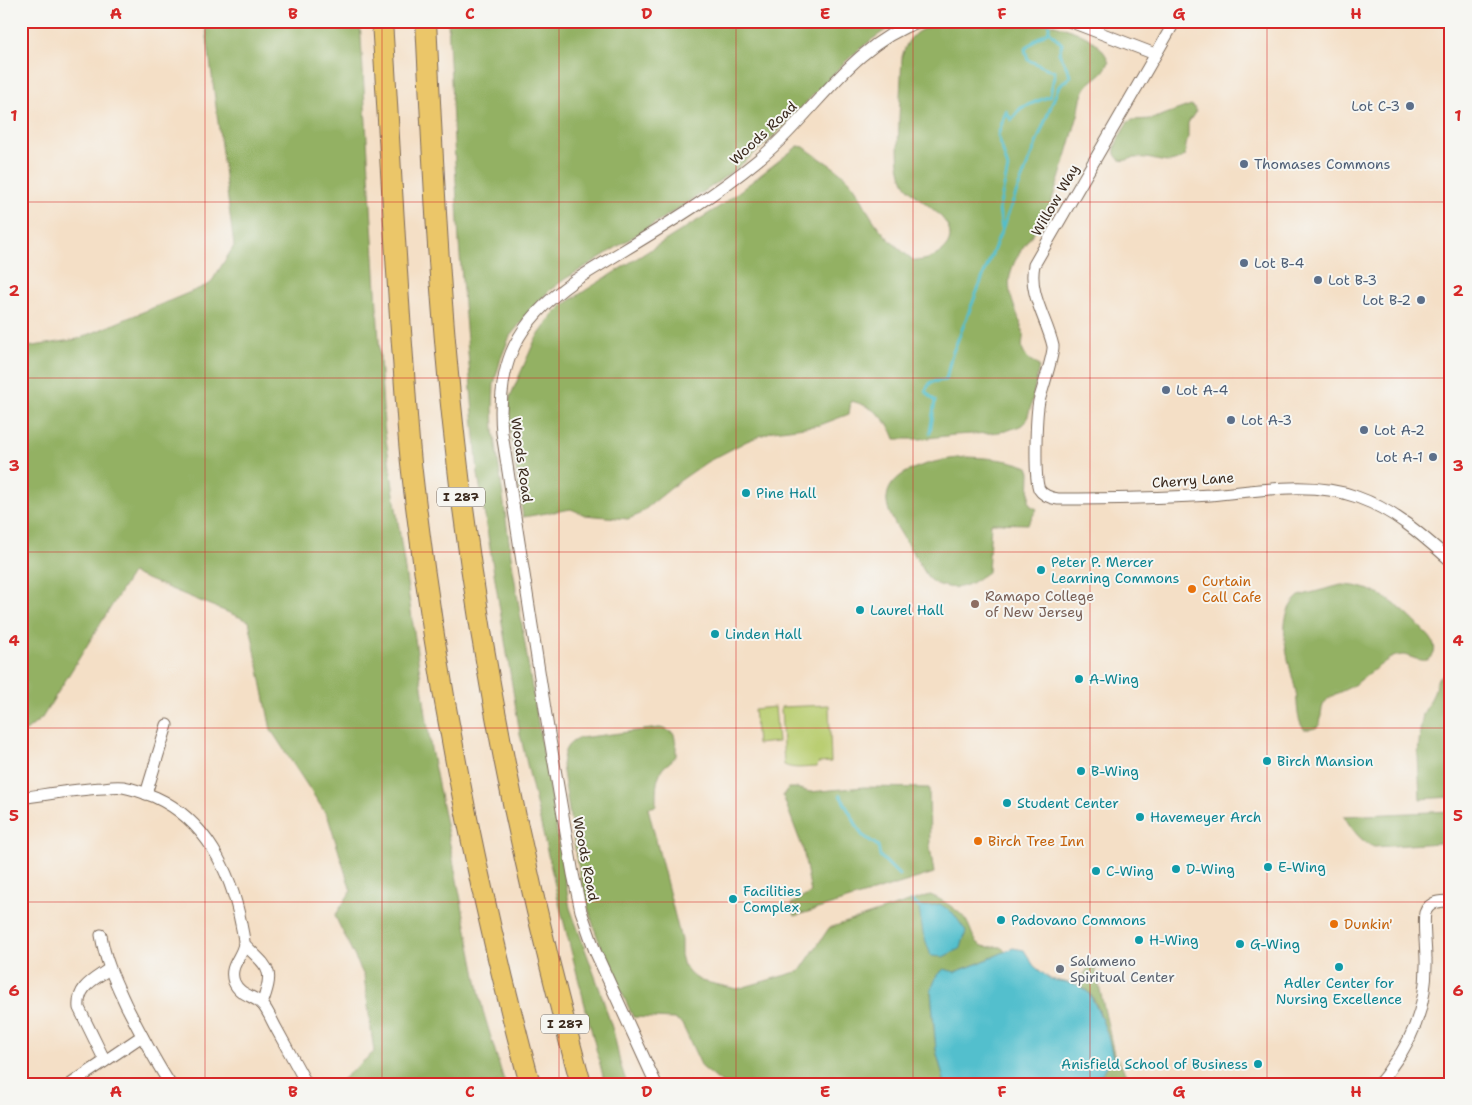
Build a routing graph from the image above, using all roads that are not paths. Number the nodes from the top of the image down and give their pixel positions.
1 (382, 21) edge
2 (426, 21) edge
3 (920, 21) edge
4 (1069, 21) edge
5 (1175, 21) edge
6 (1155, 54) junction
7 (1047, 370) joint
8 (1451, 561) edge
9 (167, 725) dead end
10 (146, 794) junction
11 (21, 798) edge
12 (1451, 901) edge
13 (101, 935) dead end
14 (244, 944) junction
15 (109, 969) junction
16 (262, 1004) junction
17 (142, 1036) junction
18 (104, 1061) junction
19 (305, 1081) dead end
20 (71, 1084) edge
21 (170, 1084) edge
22 (530, 1084) edge
23 (581, 1084) edge
24 (656, 1084) edge
25 (1378, 1084) edge

1 - 22 highway
2 - 23 highway, I 287
3 - 24 street, Woods Road
4 - 6 street
5 - 6 street, Willow Way
6 - 7 street, Willow Way
7 - 8 street, Cherry Lane
9 - 10 street
10 - 11 street
10 - 14 street
12 - 25 street
13 - 15 street
14 - 16 street
14 - 16 street
15 - 17 street
15 - 18 street
16 - 19 street
17 - 18 street
17 - 21 street
18 - 20 street

